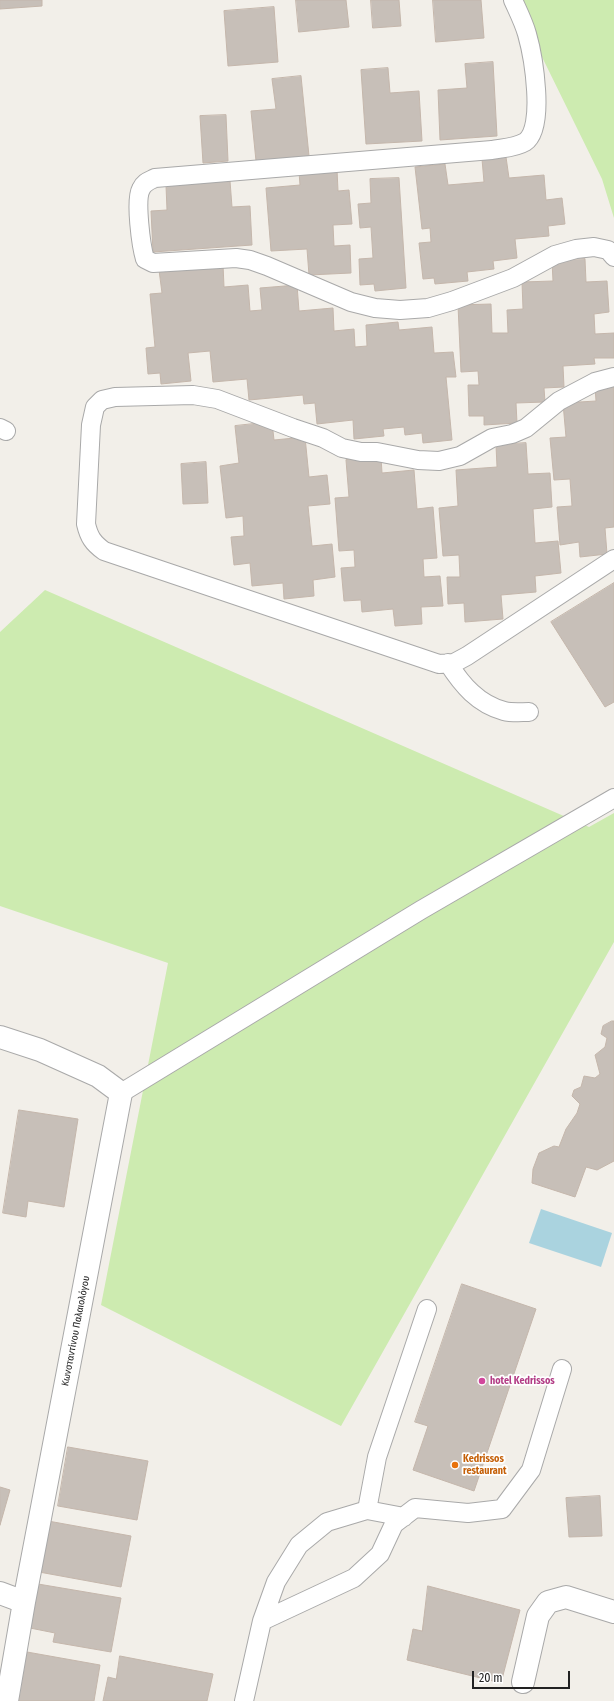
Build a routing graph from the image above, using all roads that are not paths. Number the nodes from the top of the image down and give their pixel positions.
1 (513, 0) edge
2 (614, 256) edge
3 (614, 377) edge
4 (614, 559) edge
5 (448, 663) junction
6 (530, 712) dead end
7 (614, 798) edge
8 (0, 1037) edge
9 (121, 1093) junction
10 (427, 1309) dead end
11 (562, 1369) dead end
12 (367, 1510) junction
13 (404, 1516) junction
14 (0, 1593) edge
15 (24, 1602) junction
16 (614, 1612) edge
17 (262, 1621) junction
18 (523, 1682) dead end
19 (7, 1701) edge
20 (244, 1701) edge

1 - 2 lane
3 - 5 lane
4 - 5 lane
5 - 6 lane
7 - 9 lane
8 - 9 street
9 - 15 street, Κωνσταντίνου Παλαιολόγου
10 - 12 lane
11 - 13 lane
12 - 13 lane
12 - 17 lane
13 - 17 lane
14 - 15 street
15 - 19 street, Κωνσταντίνου Παλαιολόγου
16 - 18 street
17 - 20 lane

